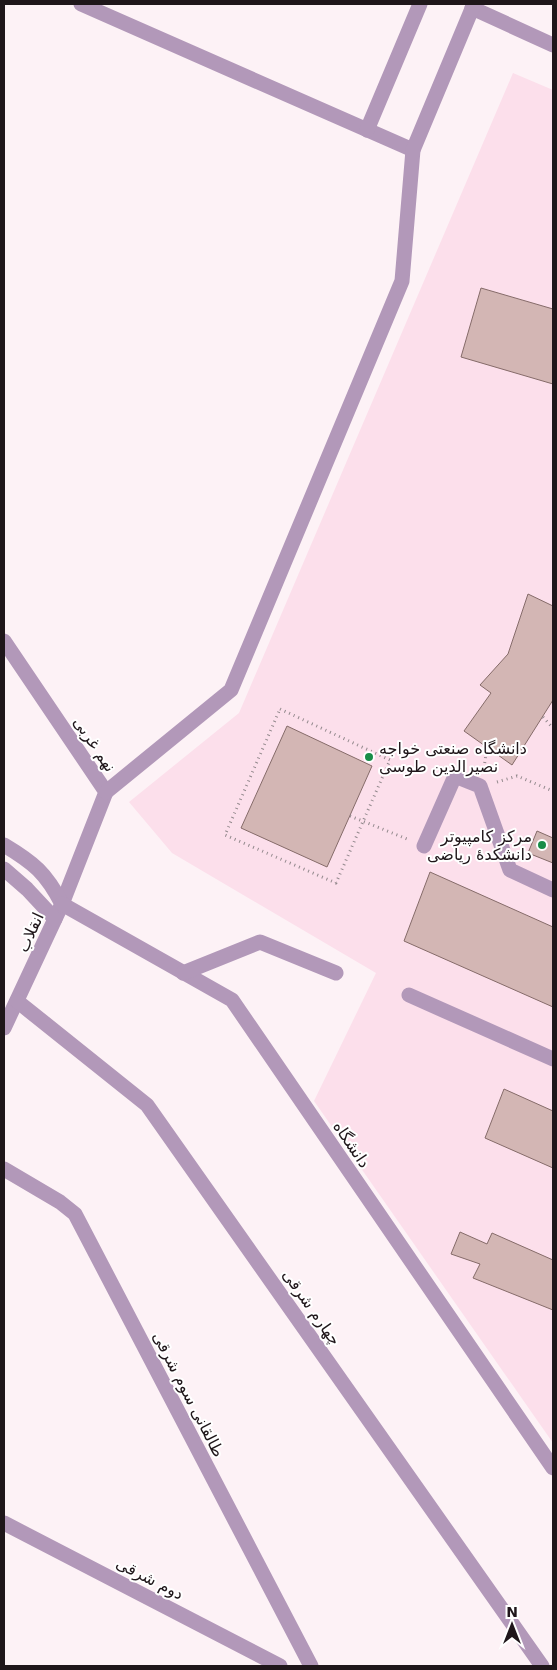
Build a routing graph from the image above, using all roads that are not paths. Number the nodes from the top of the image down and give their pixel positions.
1 (81, 4) edge
2 (420, 4) edge
3 (473, 6) edge
4 (553, 45) edge
5 (367, 130) junction
6 (413, 150) junction
7 (4, 641) edge
8 (106, 792) junction
9 (4, 845) edge
10 (424, 846) road end
11 (4, 869) edge
12 (553, 890) edge
13 (62, 904) junction
14 (55, 919) junction
15 (336, 972) dead end
16 (183, 973) junction
17 (409, 995) dead end
18 (17, 1001) junction
19 (4, 1028) edge
20 (553, 1059) edge
21 (4, 1169) edge
22 (553, 1468) edge
23 (4, 1523) edge
24 (263, 1662) edge
25 (280, 1666) edge
26 (311, 1666) edge
27 (542, 1666) edge

1 - 5 street
2 - 5 street
3 - 4 street
3 - 6 street
5 - 6 street
6 - 8 street
7 - 8 street, نهم غربی
8 - 13 street, نهم غربی
9 - 13 street
10 - 12 street
11 - 14 street
13 - 14 street, انقلاب
13 - 16 street, دانشگاه
14 - 18 street, انقلاب
15 - 16 street
16 - 22 street, دانشگاه
17 - 20 street
18 - 19 street, انقلاب
18 - 27 street, چهارم شرقی
21 - 26 street, طالقانی سوم شرقی
23 - 24 street, دوم شرقی
24 - 25 street, دوم شرقی

